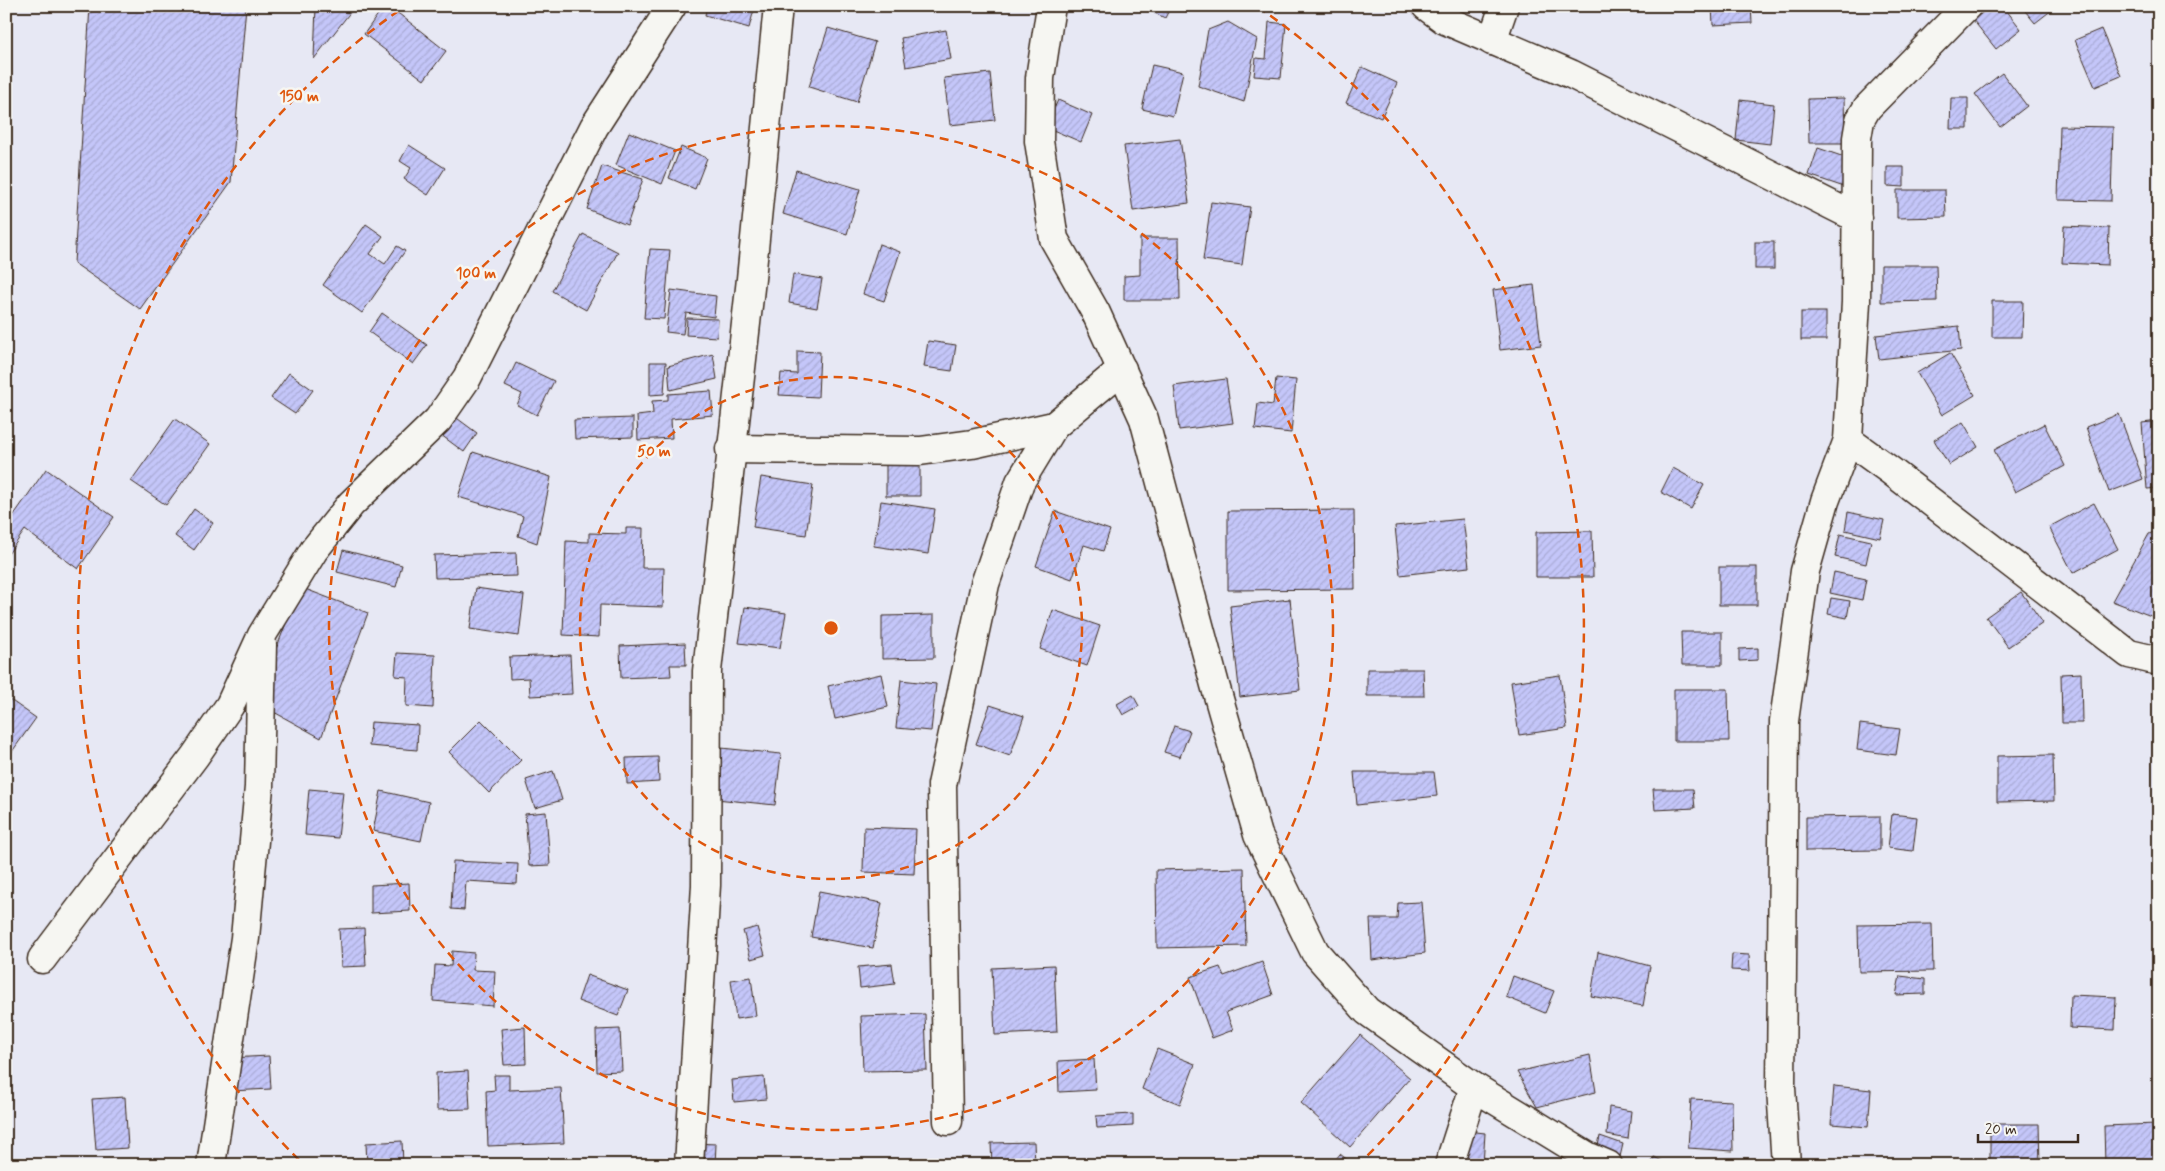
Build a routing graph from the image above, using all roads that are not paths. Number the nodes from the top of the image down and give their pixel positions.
1 (672, 6) edge
2 (778, 6) edge
3 (1051, 6) edge
4 (1426, 6) edge
5 (1504, 6) edge
6 (1967, 6) edge
7 (1492, 41) junction
8 (1857, 218) junction
9 (1122, 369) junction
10 (1054, 426) junction
11 (1848, 440) junction
12 (730, 449) junction
13 (262, 635) junction
14 (2159, 661) edge
15 (42, 959) dead end
16 (1474, 1087) junction
17 (948, 1121) dead end
18 (1594, 1162) edge
19 (211, 1165) edge
20 (690, 1165) edge
21 (1449, 1165) edge
22 (1786, 1165) edge

1 - 13 street
2 - 12 street
3 - 9 street
4 - 7 street
5 - 7 street
6 - 8 street
7 - 8 street
8 - 11 street
9 - 10 street
9 - 16 street
10 - 12 street
10 - 17 street
11 - 14 street
11 - 22 street
12 - 20 street
13 - 15 street
13 - 19 street
16 - 18 street
16 - 21 street

